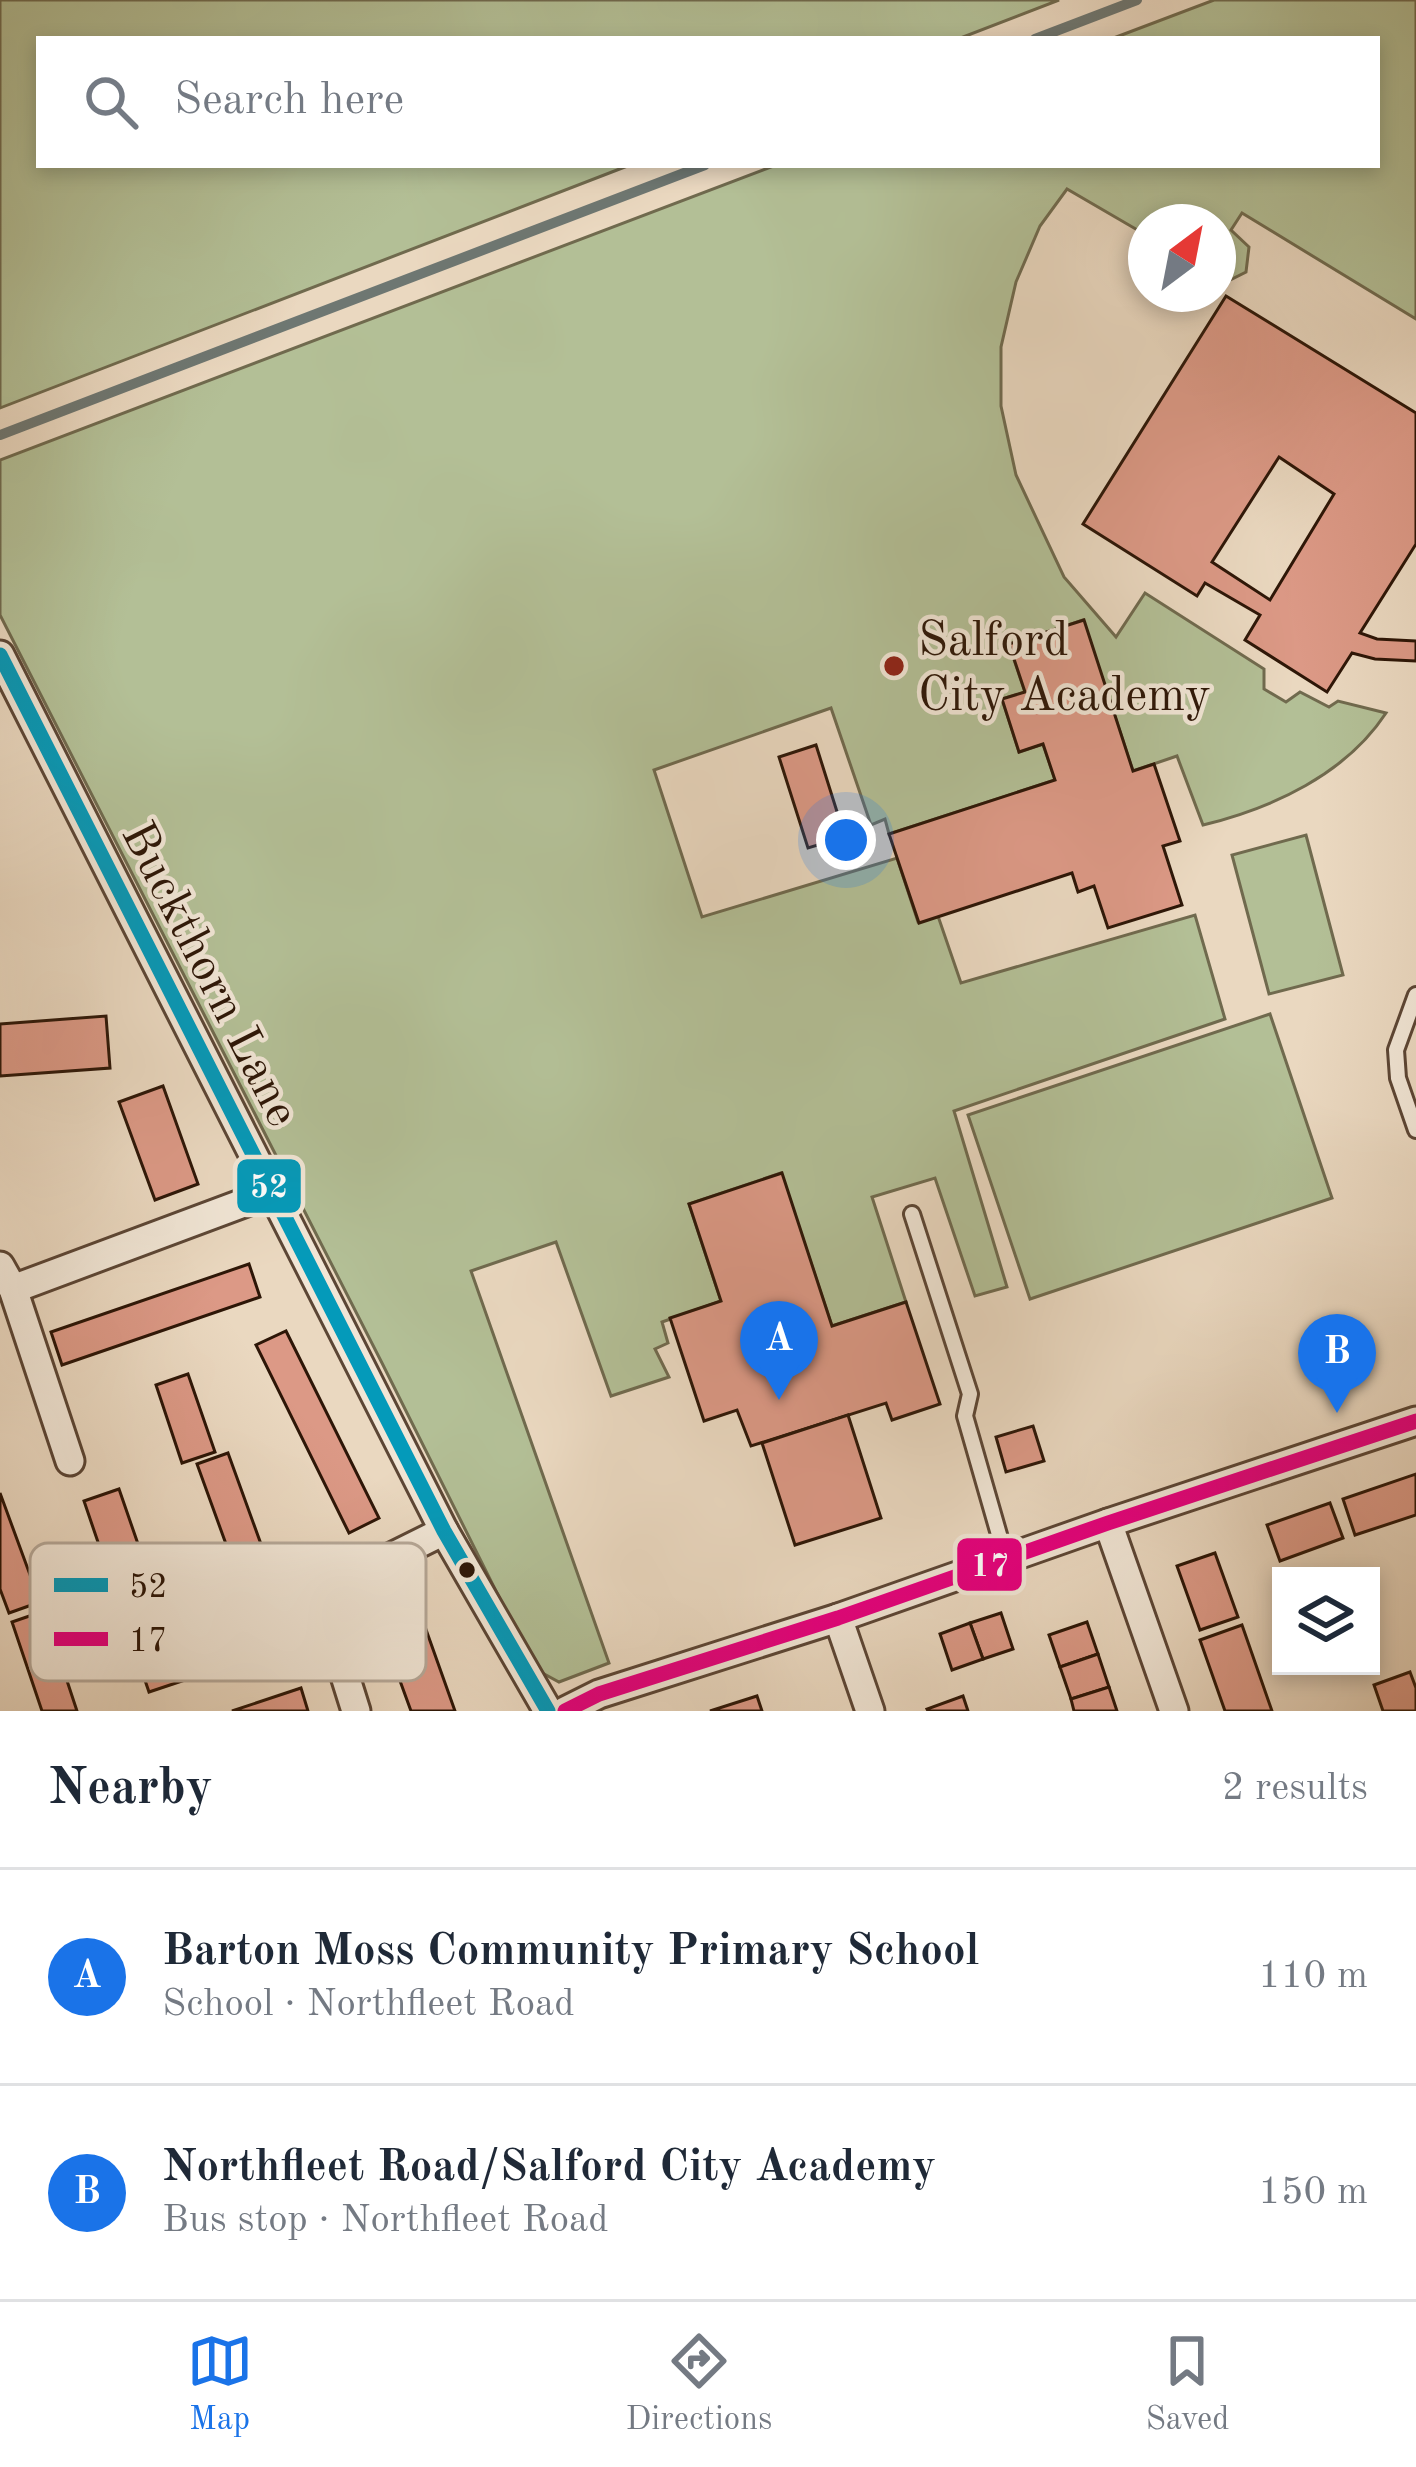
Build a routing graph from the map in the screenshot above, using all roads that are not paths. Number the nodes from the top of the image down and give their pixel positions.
1 (0, 655) edge
2 (1416, 995) edge
3 (1416, 1130) edge
4 (273, 1192) junction
5 (912, 1214) dead end
6 (6, 1278) edge
7 (1416, 1421) edge
8 (70, 1461) dead end
9 (1108, 1522) junction
10 (444, 1531) junction
11 (420, 1543) edge
12 (1006, 1559) junction
13 (838, 1618) junction
14 (347, 1681) edge
15 (356, 1711) edge
16 (548, 1711) edge
17 (565, 1711) edge
18 (870, 1711) edge
19 (1174, 1711) edge

1 - 4 street, Buckthorn Lane
2 - 3 lane
4 - 6 street
4 - 10 street, Buckthorn Lane
5 - 12 lane
6 - 8 street
7 - 9 street
9 - 12 street
9 - 19 street
10 - 11 street
10 - 16 street, Buckthorn Lane
12 - 13 street
13 - 17 street
13 - 18 street
14 - 15 street

